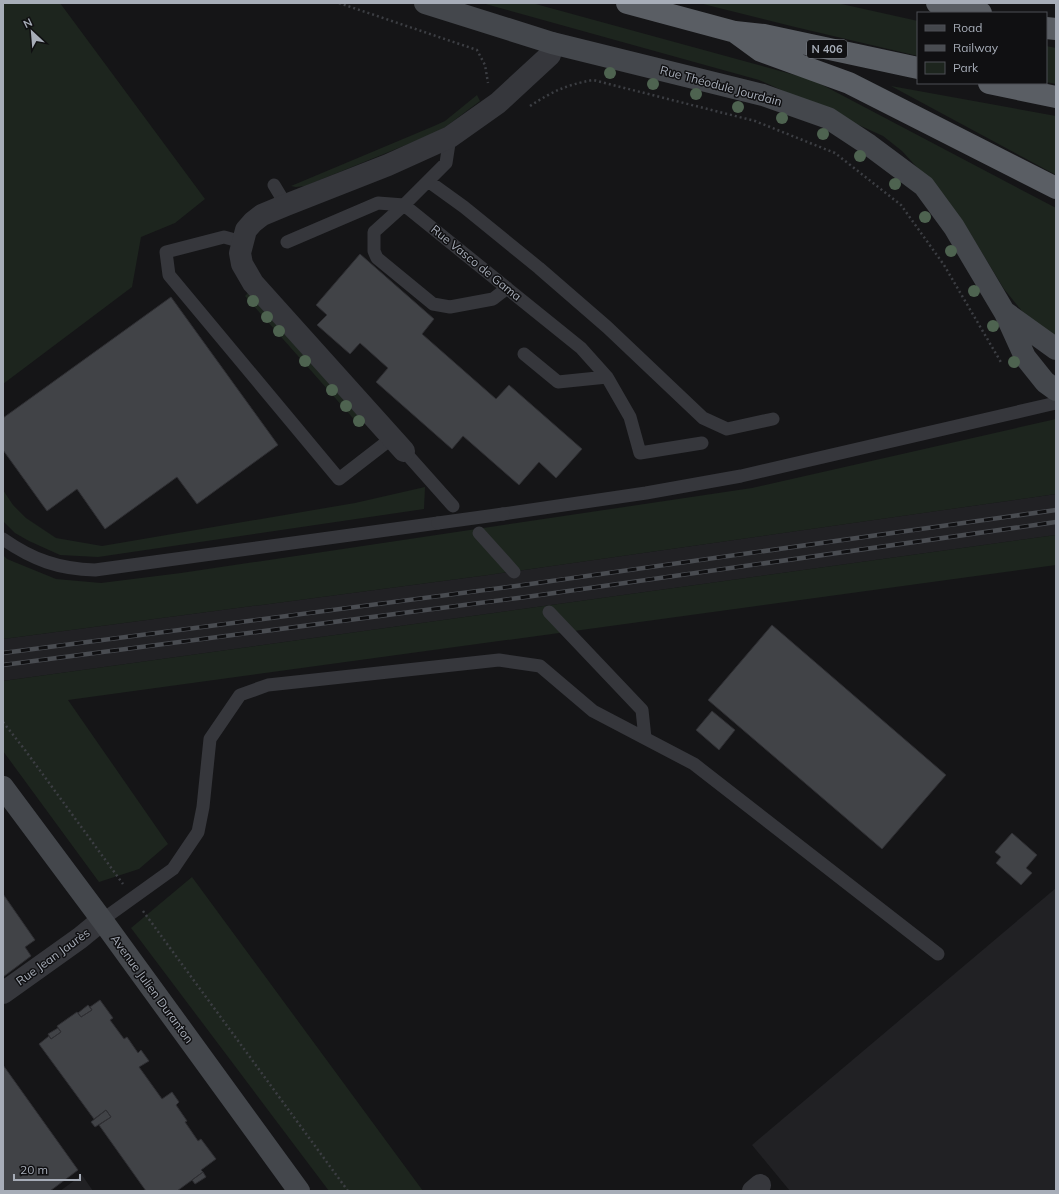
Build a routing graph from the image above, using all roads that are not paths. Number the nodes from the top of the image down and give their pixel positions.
1 (425, 3) edge
2 (627, 3) edge
3 (937, 3) edge
4 (977, 12) edge
5 (736, 32) junction
6 (552, 44) junction
7 (917, 68) edge
8 (994, 84) edge
9 (1056, 97) edge
10 (450, 137) junction
11 (428, 181) junction
12 (274, 185) dead end
13 (1056, 188) edge
14 (286, 204) junction
15 (404, 206) junction
16 (242, 242) junction
17 (287, 242) dead end
18 (507, 288) junction
19 (1004, 312) junction
20 (1056, 349) edge
21 (524, 354) dead end
22 (607, 377) junction
23 (1056, 390) edge
24 (1056, 403) edge
25 (773, 419) dead end
26 (702, 443) dead end
27 (398, 444) junction
28 (453, 506) dead end
29 (479, 533) dead end
30 (3, 539) edge
31 (514, 572) dead end
32 (549, 612) dead end
33 (645, 738) junction
34 (3, 787) edge
35 (102, 920) junction
36 (938, 954) dead end
37 (3, 993) edge
38 (299, 1191) edge

1 - 6 main road, Rue Théodule Jourdain
2 - 5 highway, N 406
3 - 4 highway
5 - 7 highway, N 406
5 - 13 highway
6 - 10 street
6 - 19 main road, Rue Théodule Jourdain
8 - 9 highway
10 - 11 lane
10 - 14 street
11 - 15 lane
11 - 25 lane
12 - 14 lane
14 - 16 street
15 - 17 lane
15 - 18 lane, Rue Vasco de Gama
15 - 18 lane
16 - 27 street
16 - 27 lane
18 - 22 lane, Rue Vasco de Gama
19 - 20 main road, Rue Théodule Jourdain
19 - 23 main road, Rue Théodule Jourdain
21 - 22 lane
22 - 26 lane, Rue Vasco de Gama
24 - 30 lane, bridge
27 - 28 lane
29 - 31 lane
32 - 33 lane
33 - 35 lane
33 - 36 lane
34 - 35 main road, Avenue Julien Duranton
35 - 37 street, Rue Jean Jaurès
35 - 38 main road, Avenue Julien Duranton

